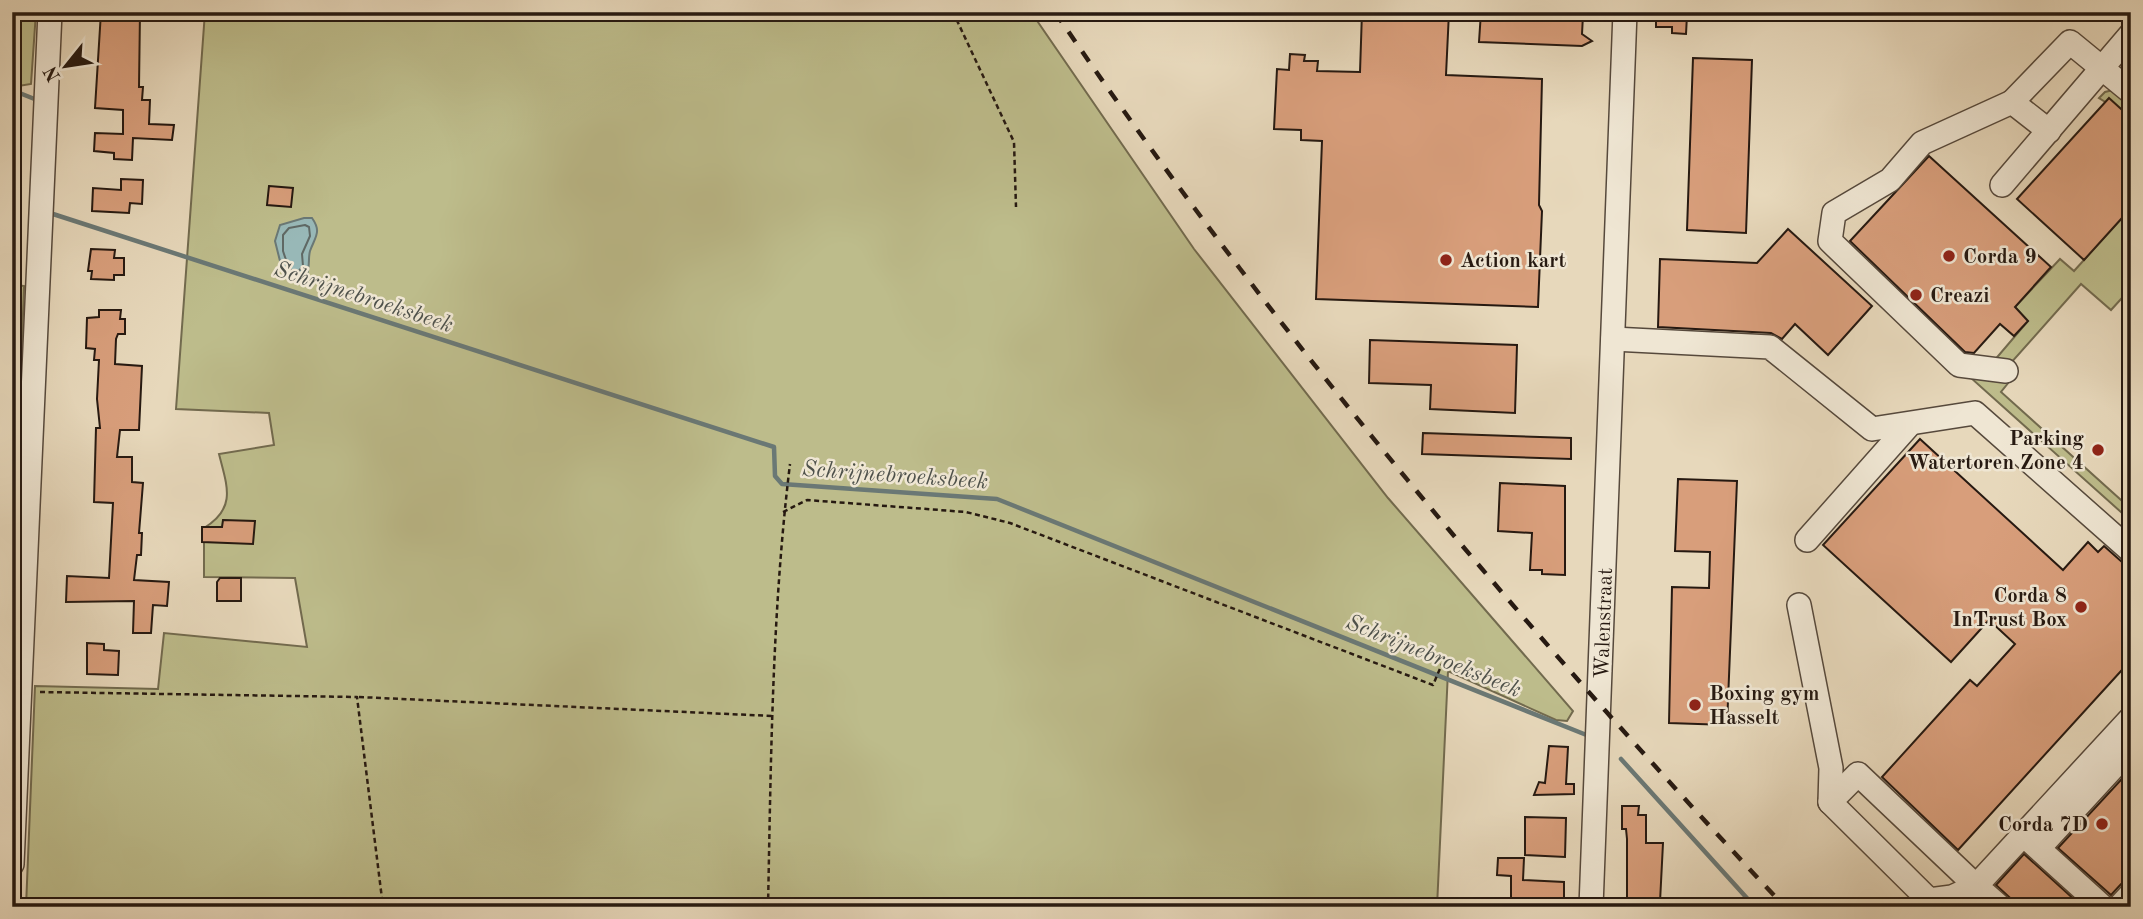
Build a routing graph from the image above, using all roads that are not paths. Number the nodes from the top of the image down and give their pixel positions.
1 (50, 12) edge
2 (1625, 12) edge
3 (2131, 34) edge
4 (2103, 67) junction
5 (2131, 92) edge
6 (2012, 102) junction
7 (2049, 131) junction
8 (2002, 185) dead end
9 (1613, 339) junction
10 (2006, 371) dead end
11 (1909, 425) junction
12 (1872, 429) junction
13 (1887, 449) junction
14 (1807, 540) dead end
15 (2131, 551) edge
16 (1799, 605) dead end
17 (2131, 718) edge
18 (2131, 748) edge
19 (1830, 802) junction
20 (2031, 842) junction
21 (12, 864) edge
22 (1976, 886) junction
23 (2131, 894) edge
24 (1591, 907) edge
25 (2000, 907) edge
26 (2103, 907) edge
27 (2119, 907) edge

1 - 21 street
2 - 9 street, Walenstraat
3 - 4 street
4 - 5 street
4 - 6 street
4 - 7 street
6 - 7 street
6 - 10 street
7 - 8 street
9 - 12 street
9 - 24 street, Walenstraat
11 - 12 street
11 - 13 street
11 - 15 street
12 - 13 street
13 - 14 street
16 - 19 street
17 - 20 street
18 - 20 street
19 - 22 street
19 - 22 street
20 - 22 street
20 - 26 street
22 - 25 street
23 - 27 street

